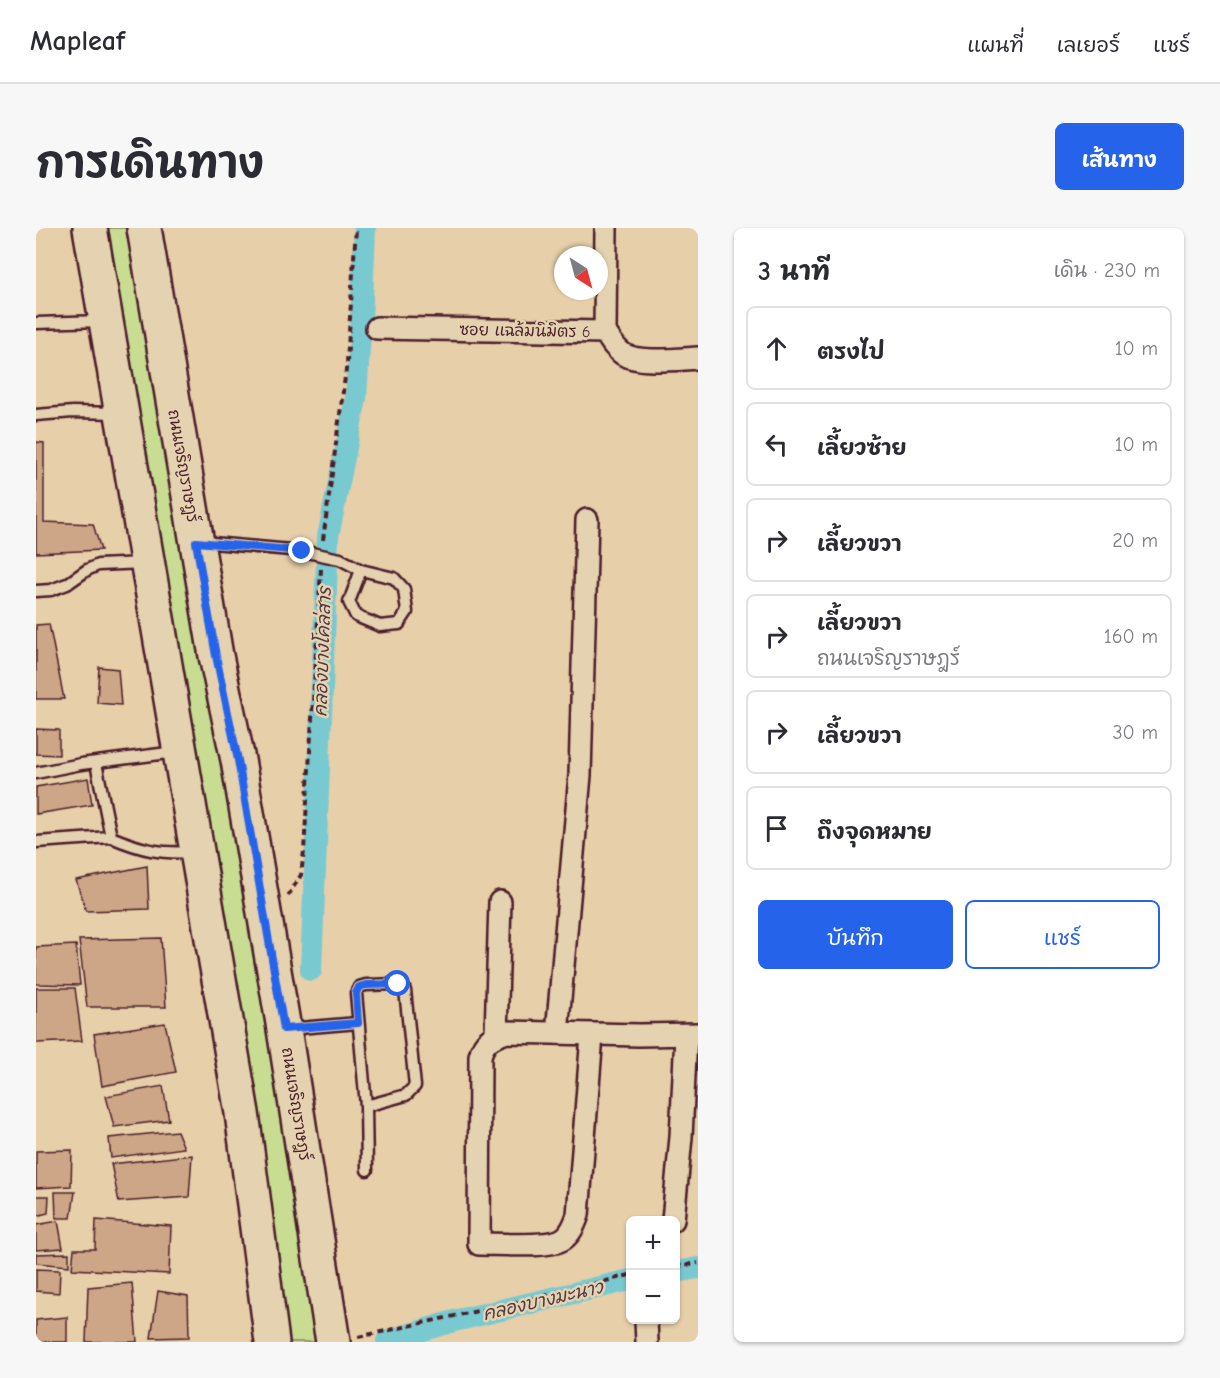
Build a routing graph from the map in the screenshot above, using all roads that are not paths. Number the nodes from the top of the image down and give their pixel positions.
1 (90, 228) edge
2 (144, 228) edge
3 (606, 228) edge
4 (105, 321) junction
5 (36, 323) edge
6 (377, 328) dead end
7 (604, 332) junction
8 (698, 358) edge
9 (121, 413) junction
10 (36, 415) edge
11 (587, 520) dead end
12 (196, 542) junction
13 (147, 563) junction
14 (361, 570) junction
15 (36, 591) edge
16 (180, 751) junction
17 (96, 763) junction
18 (36, 773) edge
19 (111, 837) junction
20 (36, 843) edge
21 (197, 852) junction
22 (500, 902) dead end
23 (358, 1023) junction
24 (284, 1029) junction
25 (557, 1033) junction
26 (692, 1034) edge
27 (496, 1035) junction
28 (592, 1035) junction
29 (366, 1106) junction
30 (367, 1170) dead end
31 (673, 1216) edge
32 (646, 1324) edge
33 (345, 1339) edge
34 (272, 1342) edge
35 (647, 1342) edge

1 - 4 main road
2 - 12 main road, ถนนเจริญราษฎร์
3 - 7 street
4 - 5 lane
4 - 9 main road
6 - 7 street, ซอย แฉล้มนิมิตร 6
7 - 8 street, ซอย แฉล้มนิมิตร 6
9 - 10 lane
9 - 13 main road
11 - 25 street
12 - 14 lane, bridge
12 - 24 main road, ถนนเจริญราษฎร์
13 - 15 lane
13 - 16 main road
14 - 14 lane
16 - 17 lane
16 - 21 main road
17 - 18 lane
17 - 19 lane
19 - 20 lane
19 - 21 lane
21 - 34 main road
22 - 27 street
23 - 24 lane
23 - 29 lane
23 - 29 lane
24 - 33 main road, ถนนเจริญราษฎร์
25 - 27 street
25 - 28 street
26 - 28 street
26 - 31 street
27 - 28 street
29 - 30 lane
32 - 35 street

